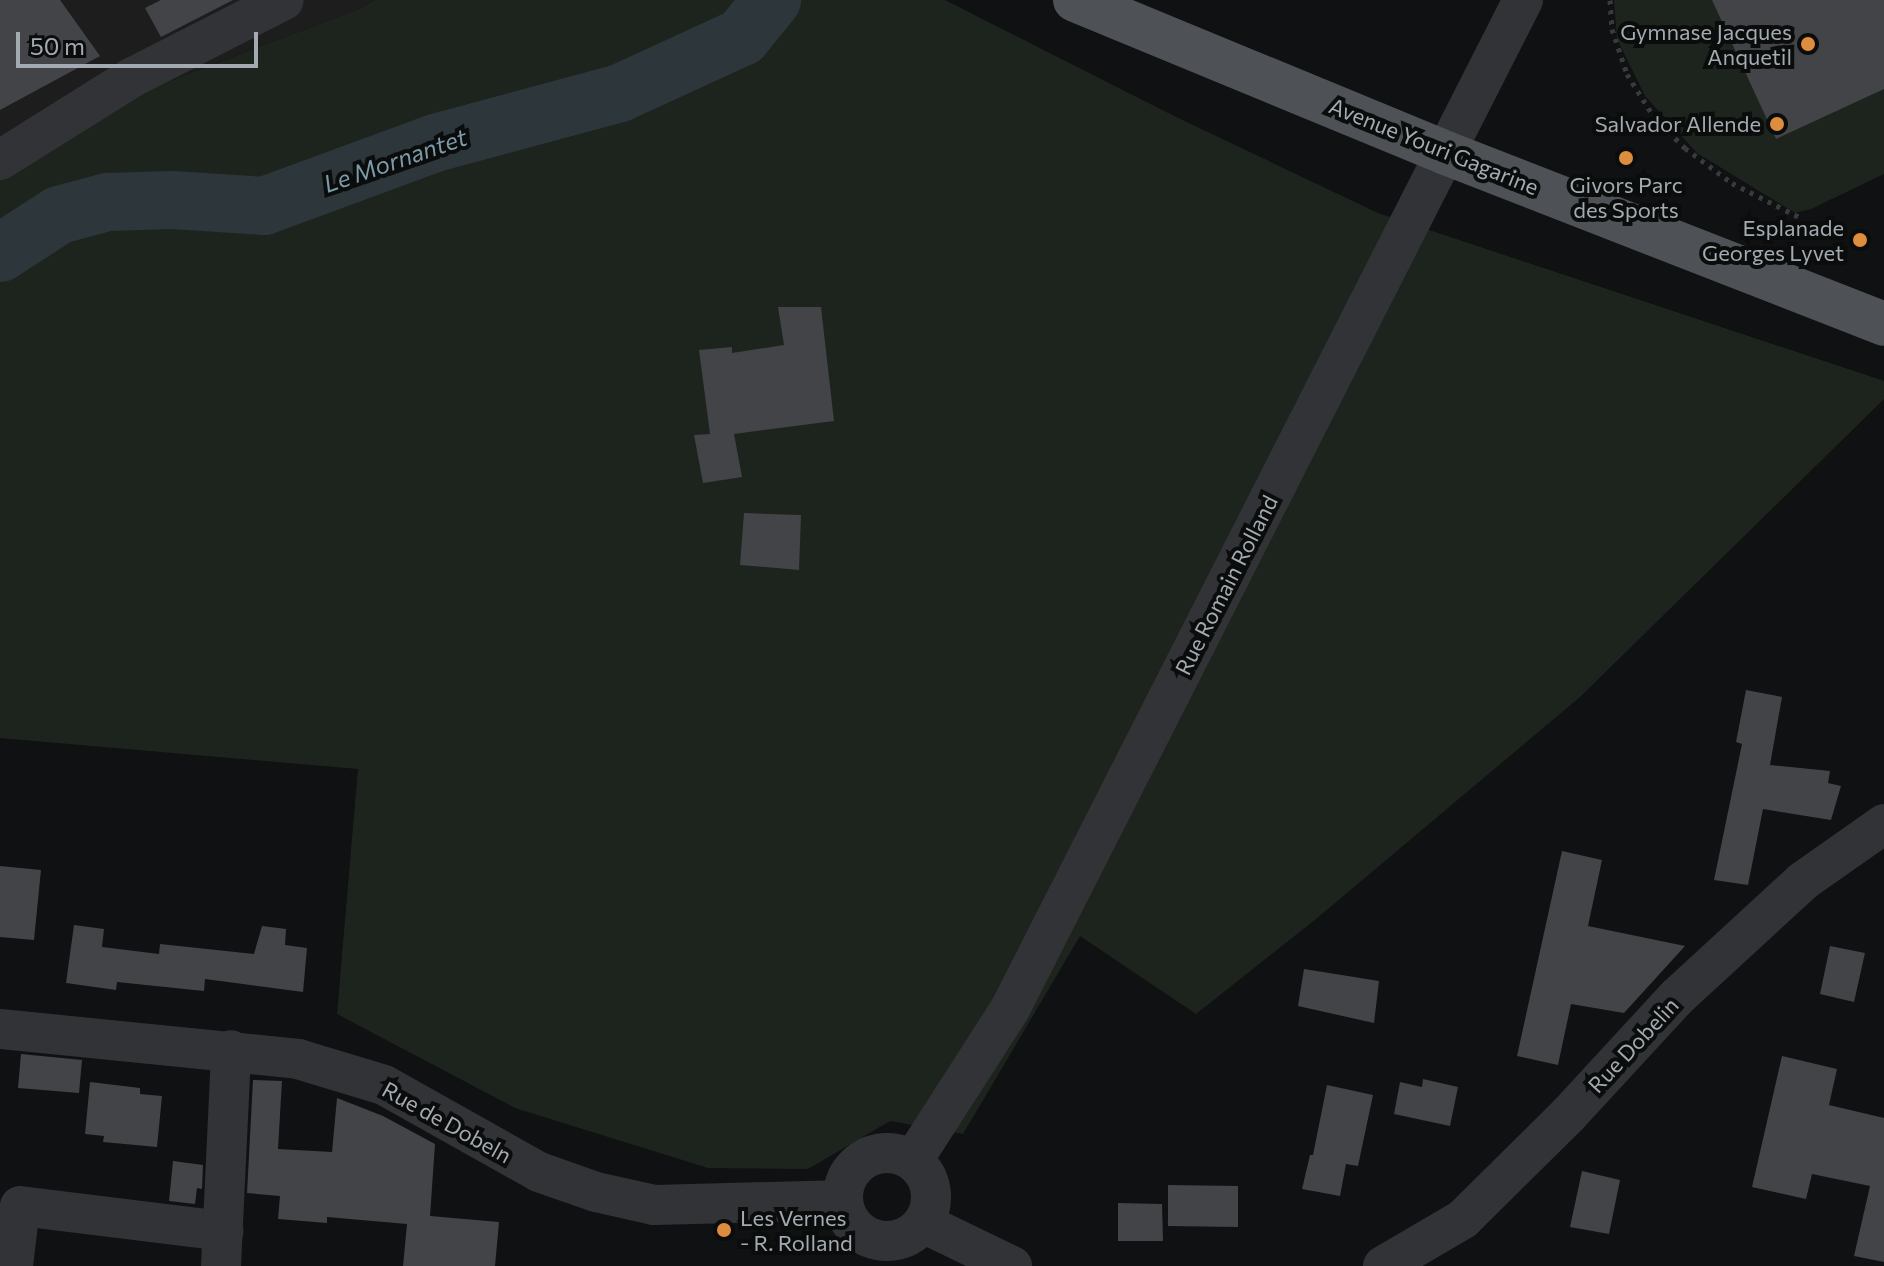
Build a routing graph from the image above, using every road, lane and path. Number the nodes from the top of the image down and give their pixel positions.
1 (284, 0) edge
2 (1075, 0) edge
3 (1523, 0) edge
4 (1610, 0) edge
5 (1446, 153) junction
6 (0, 160) edge
7 (1801, 218) dead end
8 (1884, 324) edge
9 (1884, 824) edge
10 (0, 1029) edge
11 (231, 1050) junction
12 (913, 1160) junction
13 (843, 1200) junction
14 (923, 1223) junction
15 (222, 1249) edge
16 (881, 1254) edge
17 (13, 1266) edge
18 (1012, 1266) edge
19 (1383, 1266) edge

1 - 6 street
2 - 5 main road, Avenue Youri Gagarine
3 - 5 street, Rue Romain Rolland
4 - 7 path
5 - 8 main road, Avenue Youri Gagarine
5 - 12 street, Rue Romain Rolland
9 - 19 street, Rue Dobelin
10 - 11 street, Rue de Dobeln
11 - 13 street, Rue de Dobeln
11 - 15 street
12 - 13 street
12 - 14 street
13 - 16 street
14 - 16 street
14 - 18 street
15 - 17 street

